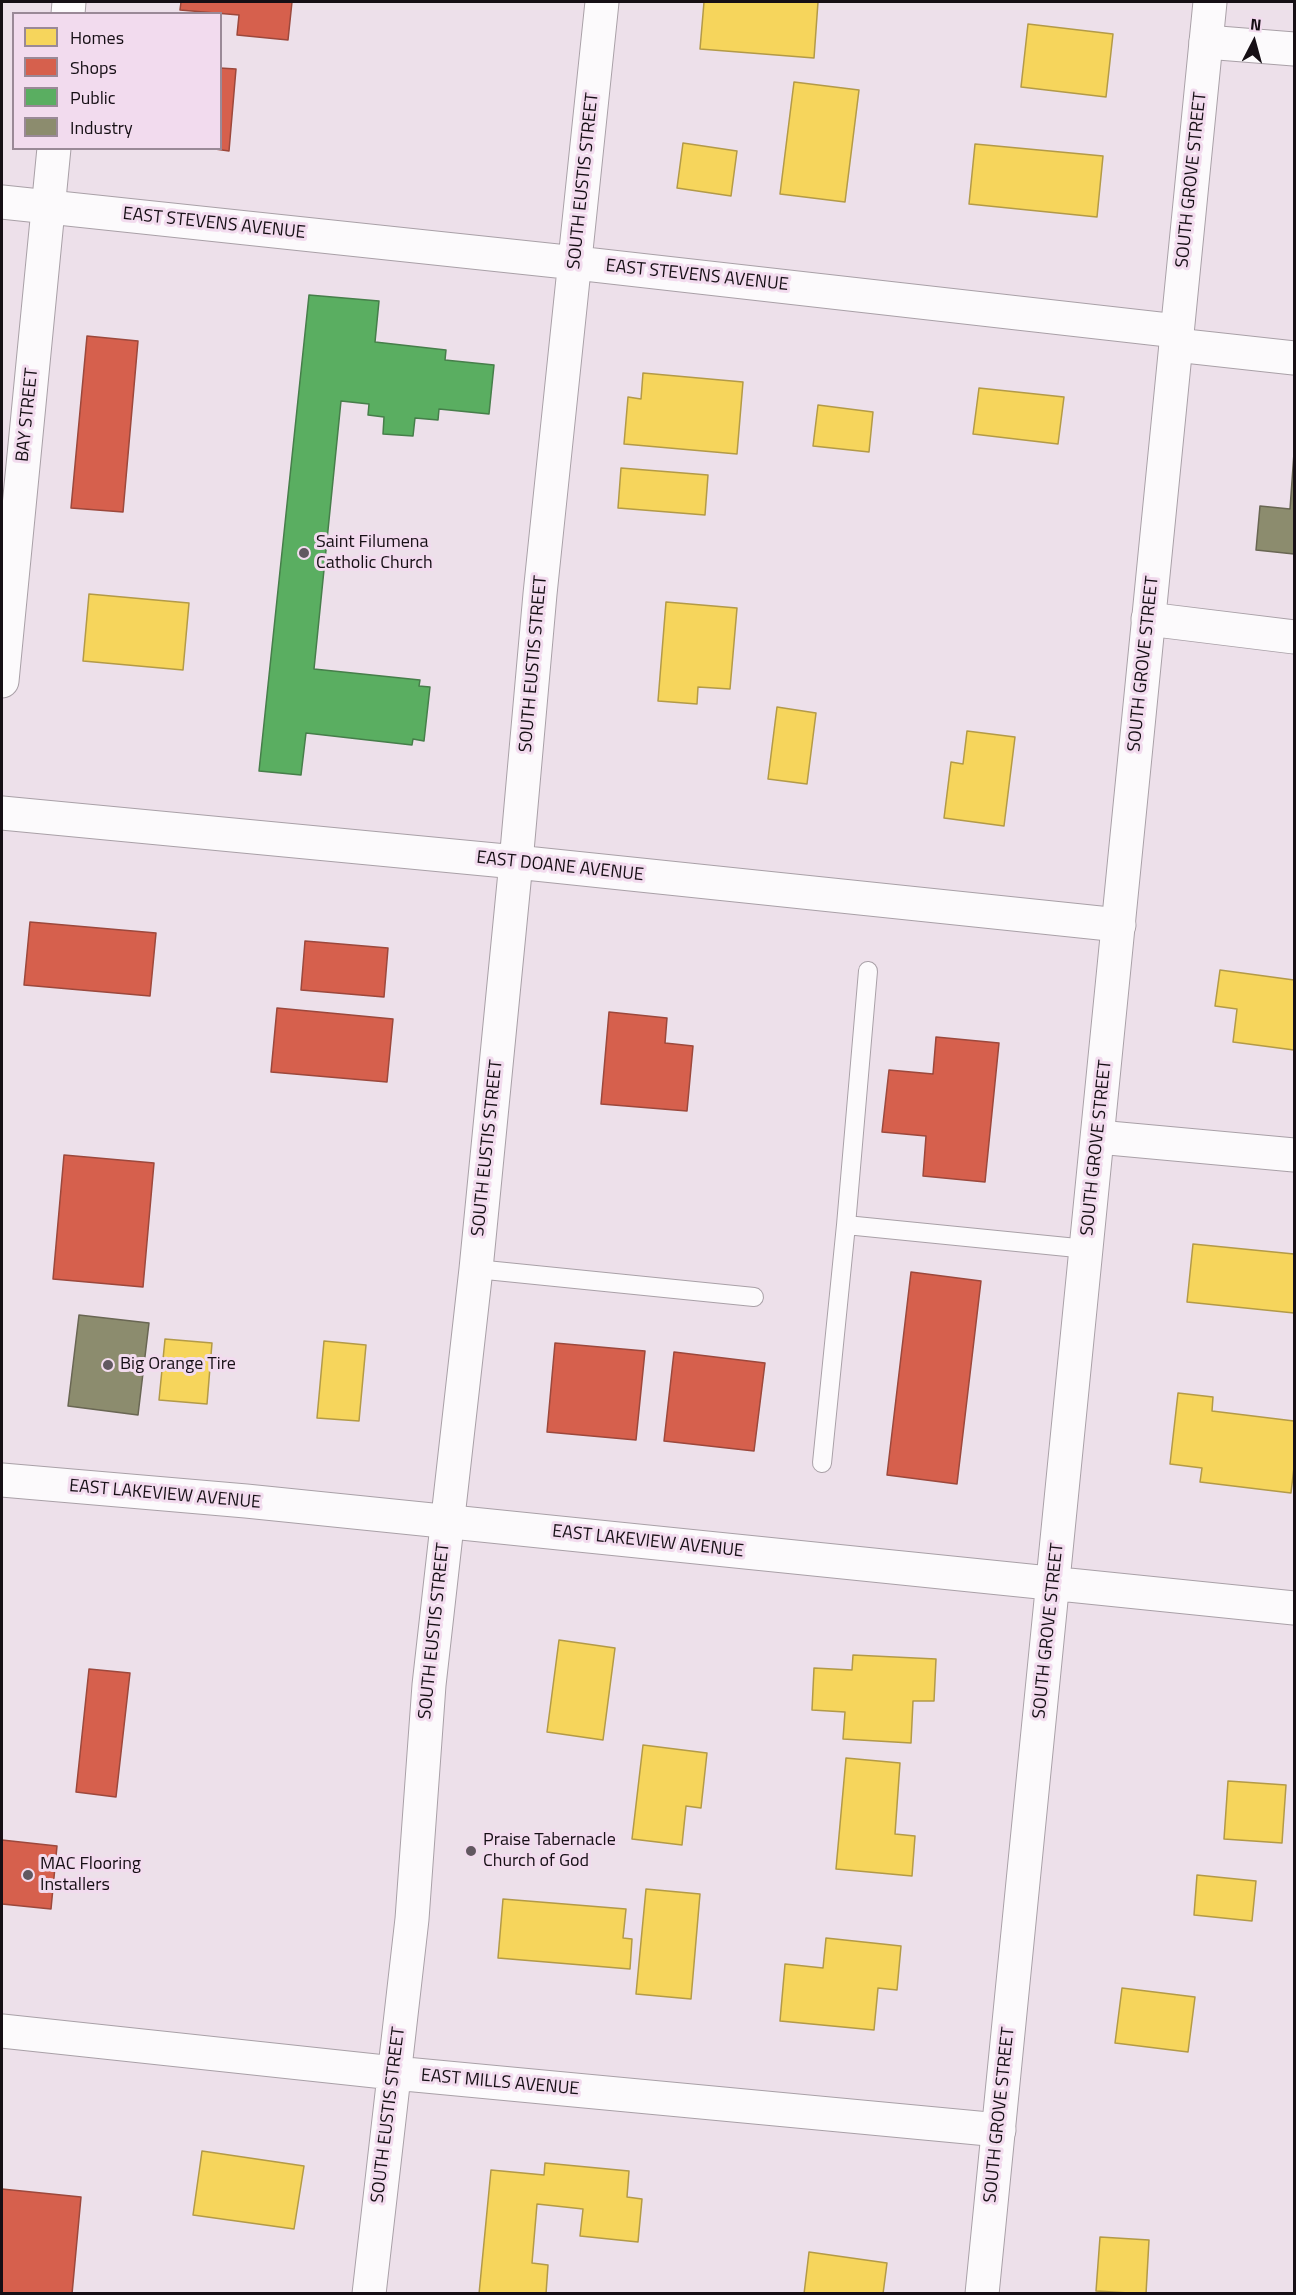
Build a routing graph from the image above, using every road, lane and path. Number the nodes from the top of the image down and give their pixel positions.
1 (602, 2) edge
2 (1209, 2) edge
3 (1206, 42) junction
4 (1294, 49) edge
5 (54, 150) edge
6 (2, 201) edge
7 (49, 206) junction
8 (576, 263) junction
9 (1176, 338) junction
10 (1294, 358) edge
11 (1148, 619) junction
12 (1294, 637) edge
13 (2, 681) edge
14 (2, 813) edge
15 (516, 862) junction
16 (1119, 925) junction
17 (868, 971) dead end
18 (1098, 1137) junction
19 (1294, 1155) edge
20 (846, 1225) junction
21 (1087, 1249) junction
22 (476, 1269) junction
23 (754, 1297) dead end
24 (822, 1463) dead end
25 (2, 1480) edge
26 (446, 1522) junction
27 (1054, 1584) junction
28 (1294, 1608) edge
29 (2, 2031) edge
30 (394, 2073) junction
31 (999, 2130) junction
32 (369, 2294) edge
33 (982, 2294) edge

1 - 8 street, SOUTH EUSTIS STREET
2 - 3 street, SOUTH GROVE STREET
3 - 4 street
3 - 9 street, SOUTH GROVE STREET
5 - 7 street, BAY STREET
6 - 7 street, EAST STEVENS AVENUE
7 - 8 street, EAST STEVENS AVENUE
7 - 13 street, BAY STREET
8 - 9 street, EAST STEVENS AVENUE
8 - 15 street, SOUTH EUSTIS STREET
9 - 10 street, EAST STEVENS AVENUE
9 - 11 street, SOUTH GROVE STREET
11 - 12 street
11 - 16 street, SOUTH GROVE STREET
14 - 15 street, EAST DOANE AVENUE
15 - 16 street, EAST DOANE AVENUE
15 - 22 street, SOUTH EUSTIS STREET
16 - 18 street, SOUTH GROVE STREET
17 - 20 lane
18 - 19 street
18 - 21 street, SOUTH GROVE STREET
20 - 21 lane
20 - 24 lane
21 - 27 street, SOUTH GROVE STREET
22 - 23 lane
22 - 26 street, SOUTH EUSTIS STREET
25 - 26 street, EAST LAKEVIEW AVENUE
26 - 27 street, EAST LAKEVIEW AVENUE
26 - 30 street, SOUTH EUSTIS STREET
27 - 28 street, EAST LAKEVIEW AVENUE
27 - 31 street, SOUTH GROVE STREET
29 - 30 street, EAST MILLS AVENUE
30 - 31 street, EAST MILLS AVENUE
30 - 32 street, SOUTH EUSTIS STREET
31 - 33 street, SOUTH GROVE STREET

